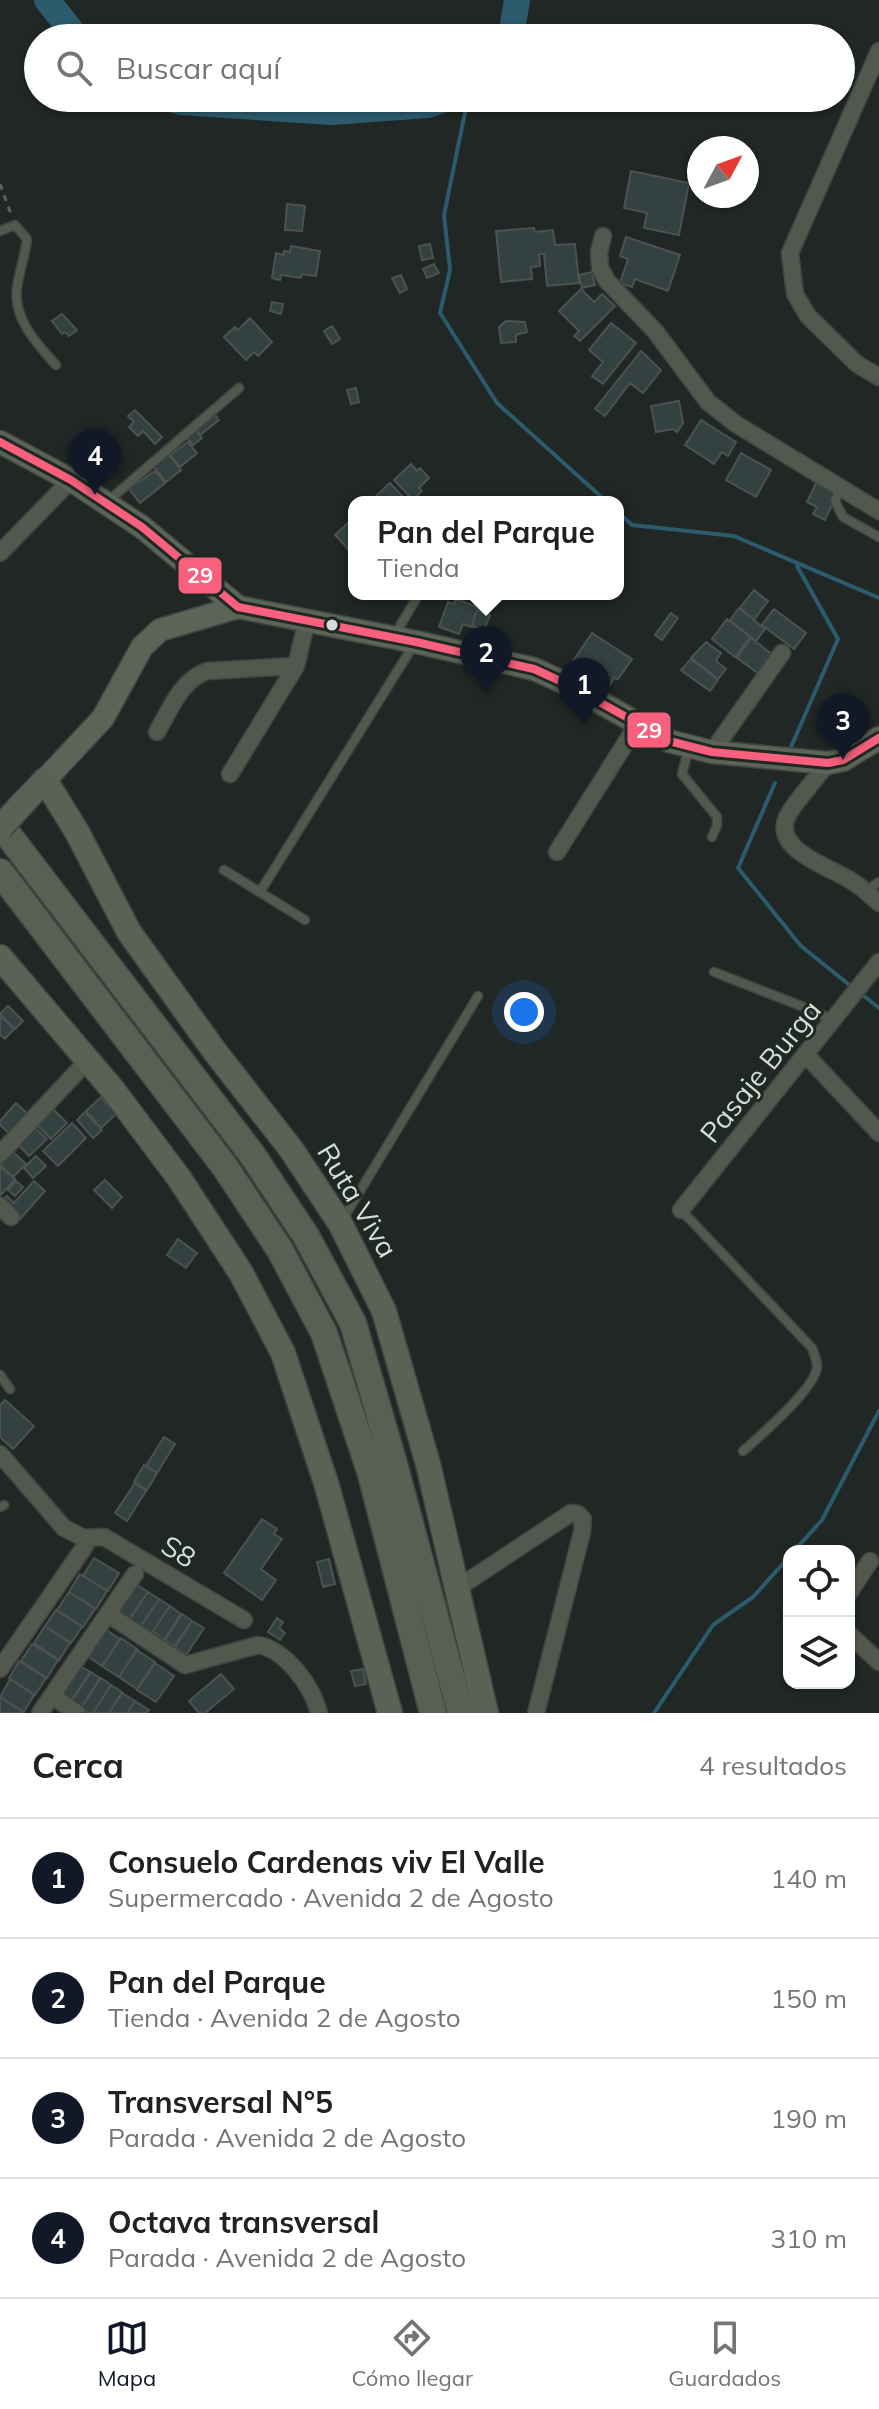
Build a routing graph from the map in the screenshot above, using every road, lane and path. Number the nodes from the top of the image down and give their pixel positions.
1 (879, 51) edge
2 (855, 105) edge
3 (852, 112) edge
4 (0, 184) edge
5 (15, 225) junction
6 (0, 231) edge
7 (603, 236) dead end
8 (56, 365) dead end
9 (879, 377) edge
10 (239, 388) dead end
11 (0, 442) edge
12 (71, 480) junction
13 (841, 487) junction
14 (107, 503) junction
15 (879, 511) edge
16 (879, 537) edge
17 (0, 553) edge
18 (415, 600) edge
19 (238, 607) junction
20 (307, 620) junction
21 (393, 637) junction
22 (416, 642) junction
23 (782, 653) dead end
24 (296, 666) junction
25 (637, 725) junction
26 (157, 732) dead end
27 (879, 738) edge
28 (689, 746) junction
29 (712, 752) junction
30 (828, 763) junction
31 (230, 774) dead end
32 (45, 780) junction
33 (0, 826) edge
34 (712, 837) dead end
35 (557, 852) dead end
36 (224, 870) dead end
37 (0, 872) edge
38 (872, 886) edge
39 (260, 892) junction
40 (879, 903) edge
41 (305, 920) dead end
42 (0, 957) edge
43 (879, 962) edge
44 (714, 972) dead end
45 (478, 996) dead end
46 (834, 1021) junction
47 (807, 1056) junction
48 (88, 1060) junction
49 (879, 1133) edge
50 (0, 1154) edge
51 (681, 1210) joint
52 (340, 1223) junction
53 (0, 1375) edge
54 (10, 1389) dead end
55 (743, 1451) dead end
56 (0, 1454) edge
57 (84, 1538) junction
58 (870, 1561) dead end
59 (135, 1574) dead end
60 (855, 1584) edge
61 (456, 1589) junction
62 (108, 1614) junction
63 (244, 1620) dead end
64 (855, 1640) edge
65 (879, 1662) edge
66 (0, 1669) edge
67 (52, 1696) junction
68 (460, 1708) edge
69 (40, 1713) edge
70 (77, 1713) edge
71 (319, 1713) edge
72 (390, 1713) edge
73 (433, 1713) edge
74 (486, 1713) edge
75 (536, 1713) edge

1 - 2 street
3 - 9 street
4 - 5 path
5 - 6 lane
5 - 8 lane
7 - 13 street
10 - 14 lane
11 - 12 main road
12 - 14 main road
12 - 17 street
13 - 15 street
13 - 16 lane
14 - 19 main road
18 - 21 lane
19 - 20 main road
19 - 32 main road
20 - 21 main road
20 - 24 street
21 - 22 main road
22 - 25 main road
22 - 39 lane
23 - 29 street
24 - 26 street
24 - 31 street
25 - 28 main road
25 - 35 street
27 - 30 main road
28 - 29 main road
28 - 34 lane
29 - 30 main road
30 - 38 street
32 - 33 main road, bridge
32 - 52 main road, Ruta Viva
33 - 68 highway
36 - 39 lane
37 - 73 highway
38 - 40 street
39 - 41 lane
42 - 48 main road
43 - 46 street, Pasaje Burga
44 - 46 lane
45 - 52 lane
46 - 47 street, Pasaje Burga
47 - 49 street
47 - 51 street, Pasaje Burga
48 - 50 street
48 - 72 main road
51 - 55 lane
52 - 61 main road, Ruta Viva
53 - 54 lane
56 - 57 street, S8
57 - 63 street, S8
57 - 66 street
58 - 60 street
59 - 62 street
61 - 74 main road, Ruta Viva
61 - 75 street
62 - 67 street
62 - 71 street
64 - 65 street
67 - 69 street
67 - 70 street

